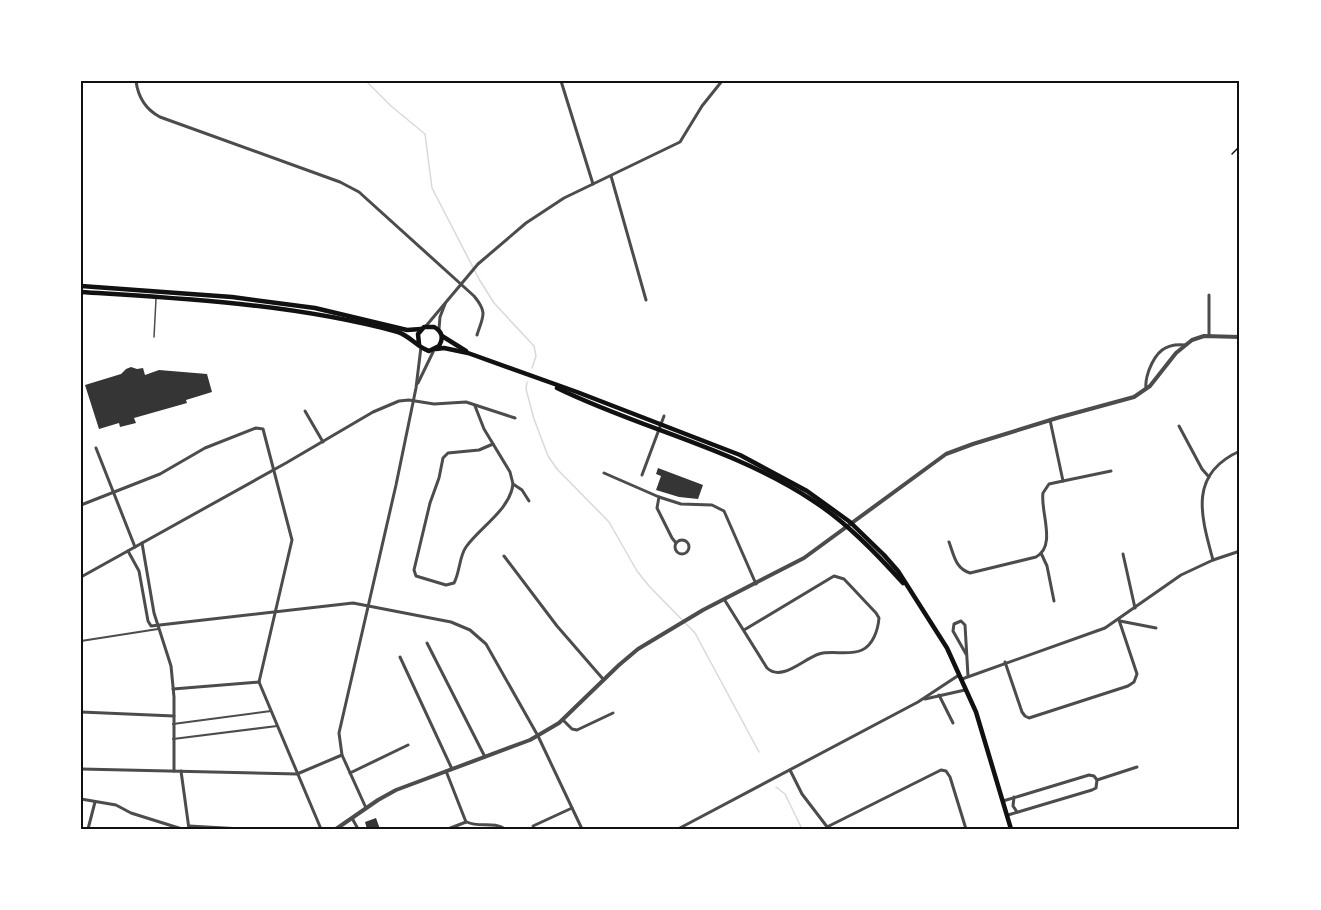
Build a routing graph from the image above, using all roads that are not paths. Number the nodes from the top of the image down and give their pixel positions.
1 (136, 81) edge
2 (561, 81) edge
3 (722, 81) edge
4 (611, 176) junction
5 (593, 184) junction
6 (461, 284) junction
7 (81, 286) edge
8 (81, 292) edge
9 (1209, 295) dead end
10 (156, 297) junction
11 (447, 300) junction
12 (646, 300) dead end
13 (424, 328) junction
14 (441, 334) junction
15 (477, 335) dead end
16 (1209, 336) junction
17 (154, 337) dead end
18 (1240, 337) edge
19 (420, 345) junction
20 (1185, 345) junction
21 (435, 349) junction
22 (468, 353) junction
23 (416, 388) junction
24 (1146, 390) junction
25 (413, 400) junction
26 (475, 405) junction
27 (305, 411) dead end
28 (664, 416) dead end
29 (515, 418) dead end
30 (1050, 420) junction
31 (660, 426) junction
32 (1179, 426) dead end
33 (323, 442) junction
34 (493, 444) junction
35 (96, 448) dead end
36 (1240, 451) edge
37 (274, 469) junction
38 (1111, 471) dead end
39 (604, 473) dead end
40 (642, 475) dead end
41 (1209, 477) junction
42 (1063, 481) junction
43 (513, 484) junction
44 (113, 492) junction
45 (659, 497) junction
46 (529, 501) dead end
47 (81, 505) edge
48 (849, 526) junction
49 (949, 542) dead end
50 (142, 543) junction
51 (676, 543) junction
52 (135, 547) junction
53 (128, 551) junction
54 (1240, 551) edge
55 (1041, 553) junction
56 (1123, 554) dead end
57 (504, 556) dead end
58 (1212, 560) junction
59 (81, 577) edge
60 (756, 584) junction
61 (724, 599) junction
62 (1054, 601) dead end
63 (368, 604) junction
64 (1135, 608) junction
65 (275, 612) junction
66 (1119, 620) junction
67 (158, 628) junction
68 (1156, 628) dead end
69 (744, 630) junction
70 (81, 640) edge
71 (427, 643) dead end
72 (966, 654) junction
73 (400, 657) dead end
74 (1005, 662) junction
75 (961, 676) junction
76 (968, 676) junction
77 (603, 679) junction
78 (259, 682) junction
79 (173, 689) junction
80 (967, 689) junction
81 (939, 695) junction
82 (918, 702) junction
83 (271, 711) junction
84 (81, 712) edge
85 (613, 713) dead end
86 (174, 716) junction
87 (563, 720) junction
88 (953, 723) dead end
89 (173, 724) junction
90 (277, 726) junction
91 (538, 736) junction
92 (173, 740) junction
93 (408, 746) dead end
94 (342, 755) junction
95 (485, 757) junction
96 (1137, 767) dead end
97 (81, 769) edge
98 (452, 769) junction
99 (790, 770) junction
100 (174, 771) junction
101 (180, 771) junction
102 (446, 771) junction
103 (350, 773) junction
104 (297, 774) junction
105 (1097, 780) junction
106 (1014, 797) junction
107 (81, 799) edge
108 (1003, 801) junction
109 (95, 802) junction
110 (366, 808) junction
111 (572, 808) junction
112 (1018, 812) junction
113 (1008, 815) junction
114 (352, 818) junction
115 (159, 822) junction
116 (466, 822) junction
117 (533, 826) dead end
118 (189, 827) edge
119 (828, 828) edge
120 (88, 829) edge
121 (157, 829) edge
122 (182, 829) edge
123 (242, 829) edge
124 (321, 829) edge
125 (336, 829) edge
126 (358, 829) edge
127 (448, 829) edge
128 (505, 829) edge
129 (582, 829) edge
130 (678, 829) edge
131 (966, 829) edge
132 (1011, 829) edge

1 - 6 street
2 - 5 street
3 - 4 street
4 - 5 street
4 - 12 street
5 - 6 street
6 - 11 street
6 - 15 street
7 - 13 main road
8 - 10 main road
9 - 16 street
10 - 17 lane
10 - 19 main road
11 - 13 street
11 - 14 street
13 - 14 main road
13 - 19 main road
14 - 21 main road
14 - 22 main road
16 - 18 street
16 - 20 street
19 - 21 main road
19 - 23 street
20 - 24 street
20 - 24 street
21 - 22 main road
21 - 23 street
22 - 31 main road
23 - 25 street
24 - 30 street
25 - 26 street
25 - 33 street
25 - 63 street
26 - 29 street
26 - 34 street
27 - 33 street
28 - 31 street
30 - 42 street
30 - 48 street
31 - 40 street
31 - 48 main road
32 - 41 street
33 - 37 street
34 - 43 street
34 - 43 street
35 - 44 street
36 - 41 street
37 - 44 street
37 - 50 street
37 - 65 street
38 - 42 street
39 - 45 street
41 - 58 street
42 - 55 street
43 - 46 street
44 - 47 street
44 - 52 street
45 - 51 street
45 - 60 street
48 - 60 street
48 - 75 main road
49 - 55 street
50 - 52 street
50 - 67 street
51 - 51 street
52 - 53 street
53 - 59 street
53 - 67 street
54 - 58 street
55 - 62 street
56 - 64 street
57 - 77 street
58 - 64 street
60 - 61 street
61 - 69 street
61 - 77 street
63 - 65 street
63 - 91 street
63 - 94 street
64 - 66 street
65 - 67 street
65 - 78 street
66 - 68 street
66 - 74 street
66 - 74 street
67 - 70 street
67 - 79 street
69 - 69 street
71 - 95 street
72 - 72 street
72 - 76 street
73 - 98 street
74 - 76 street
75 - 76 street
75 - 80 main road
75 - 82 street
77 - 87 street
78 - 79 street
78 - 83 street
79 - 86 street
80 - 81 street
80 - 108 main road
81 - 82 street
81 - 88 street
82 - 99 street
83 - 89 street
83 - 90 street
84 - 86 street
85 - 87 street
86 - 89 street
87 - 91 street
89 - 92 street
90 - 92 street
90 - 104 street
91 - 95 street
91 - 111 street
92 - 100 street
93 - 103 street
94 - 103 street
94 - 104 street
95 - 98 street
96 - 105 street
97 - 100 street
98 - 102 street
99 - 119 street
99 - 130 street
100 - 101 street
101 - 104 street
101 - 118 street
102 - 110 street
102 - 116 street
103 - 110 street
104 - 124 street
105 - 106 street
105 - 112 street
106 - 108 street
106 - 112 street
107 - 109 street
108 - 113 main road
109 - 115 street
109 - 120 street
110 - 114 street
111 - 117 street
111 - 129 street
112 - 113 street
113 - 132 main road
114 - 125 street
114 - 126 street
115 - 121 street
115 - 122 street
116 - 127 street
116 - 128 street
118 - 123 street
119 - 131 street

